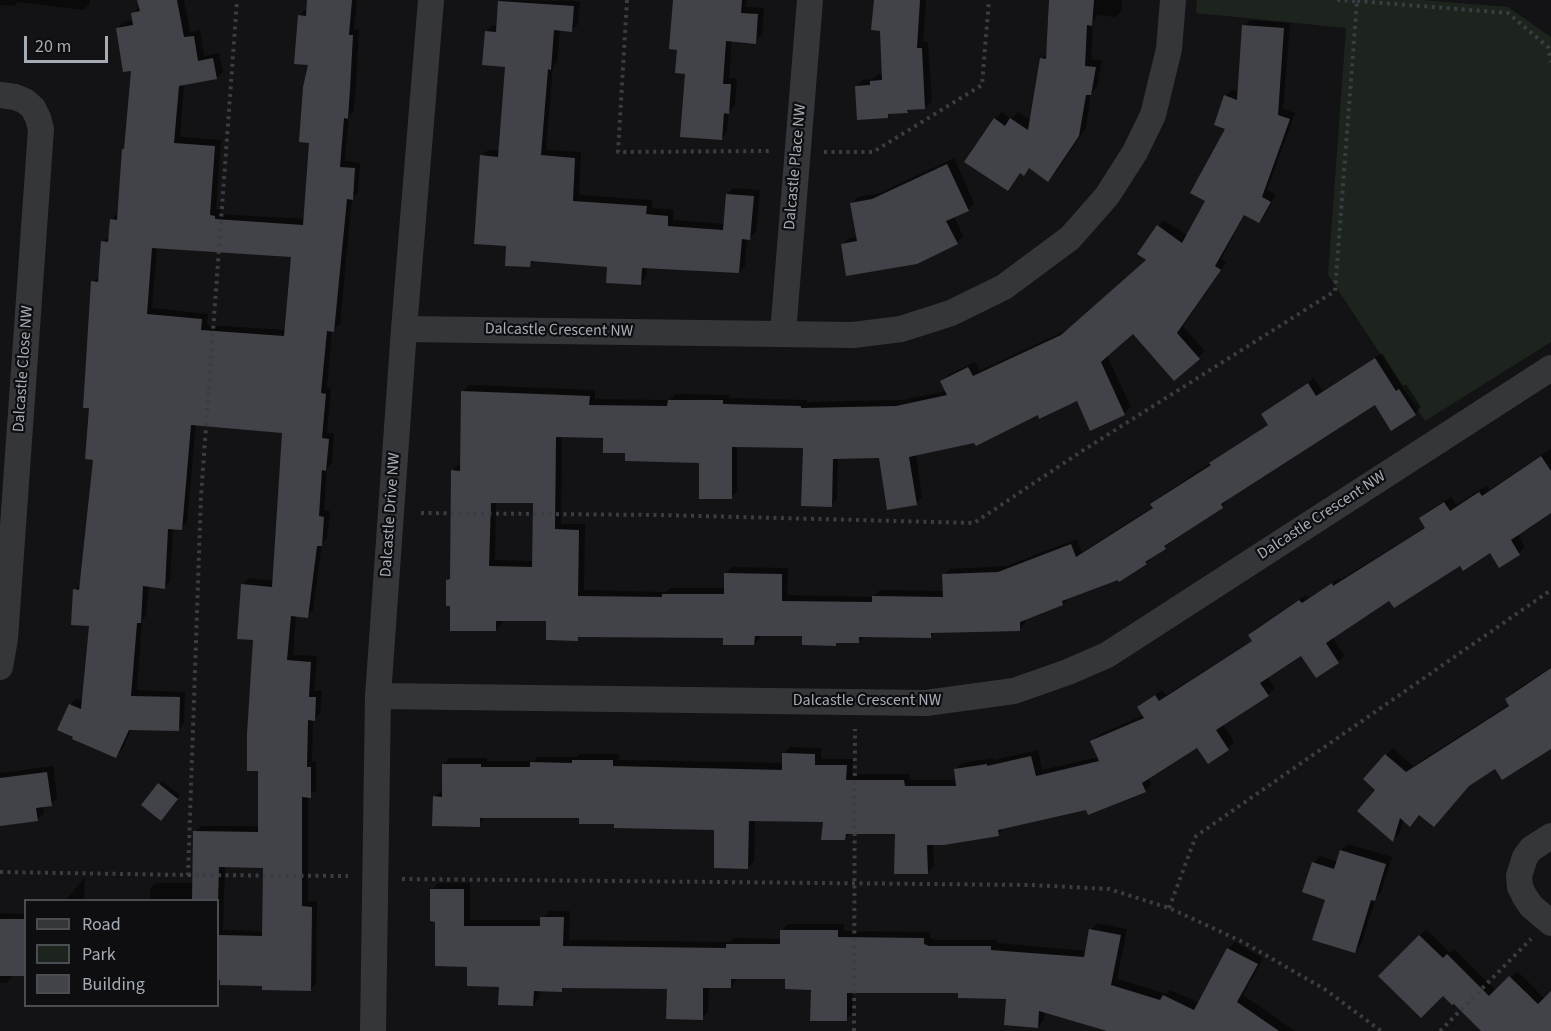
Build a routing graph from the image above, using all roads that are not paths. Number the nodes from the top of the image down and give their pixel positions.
1 (430, 0) edge
2 (810, 0) edge
3 (1173, 0) edge
4 (0, 95) edge
5 (404, 329) junction
6 (783, 333) junction
7 (1551, 368) edge
8 (0, 667) edge
9 (378, 696) junction
10 (1551, 836) edge
11 (1541, 931) edge
12 (373, 1031) edge

1 - 5 street, Dalcastle Drive NW
2 - 6 street, Dalcastle Place NW
3 - 6 street, Dalcastle Crescent NW
4 - 8 street, Dalcastle Close NW
5 - 6 street, Dalcastle Crescent NW
5 - 9 street, Dalcastle Drive NW
7 - 9 street, Dalcastle Crescent NW
9 - 12 street, Dalcastle Drive NW
10 - 11 street

